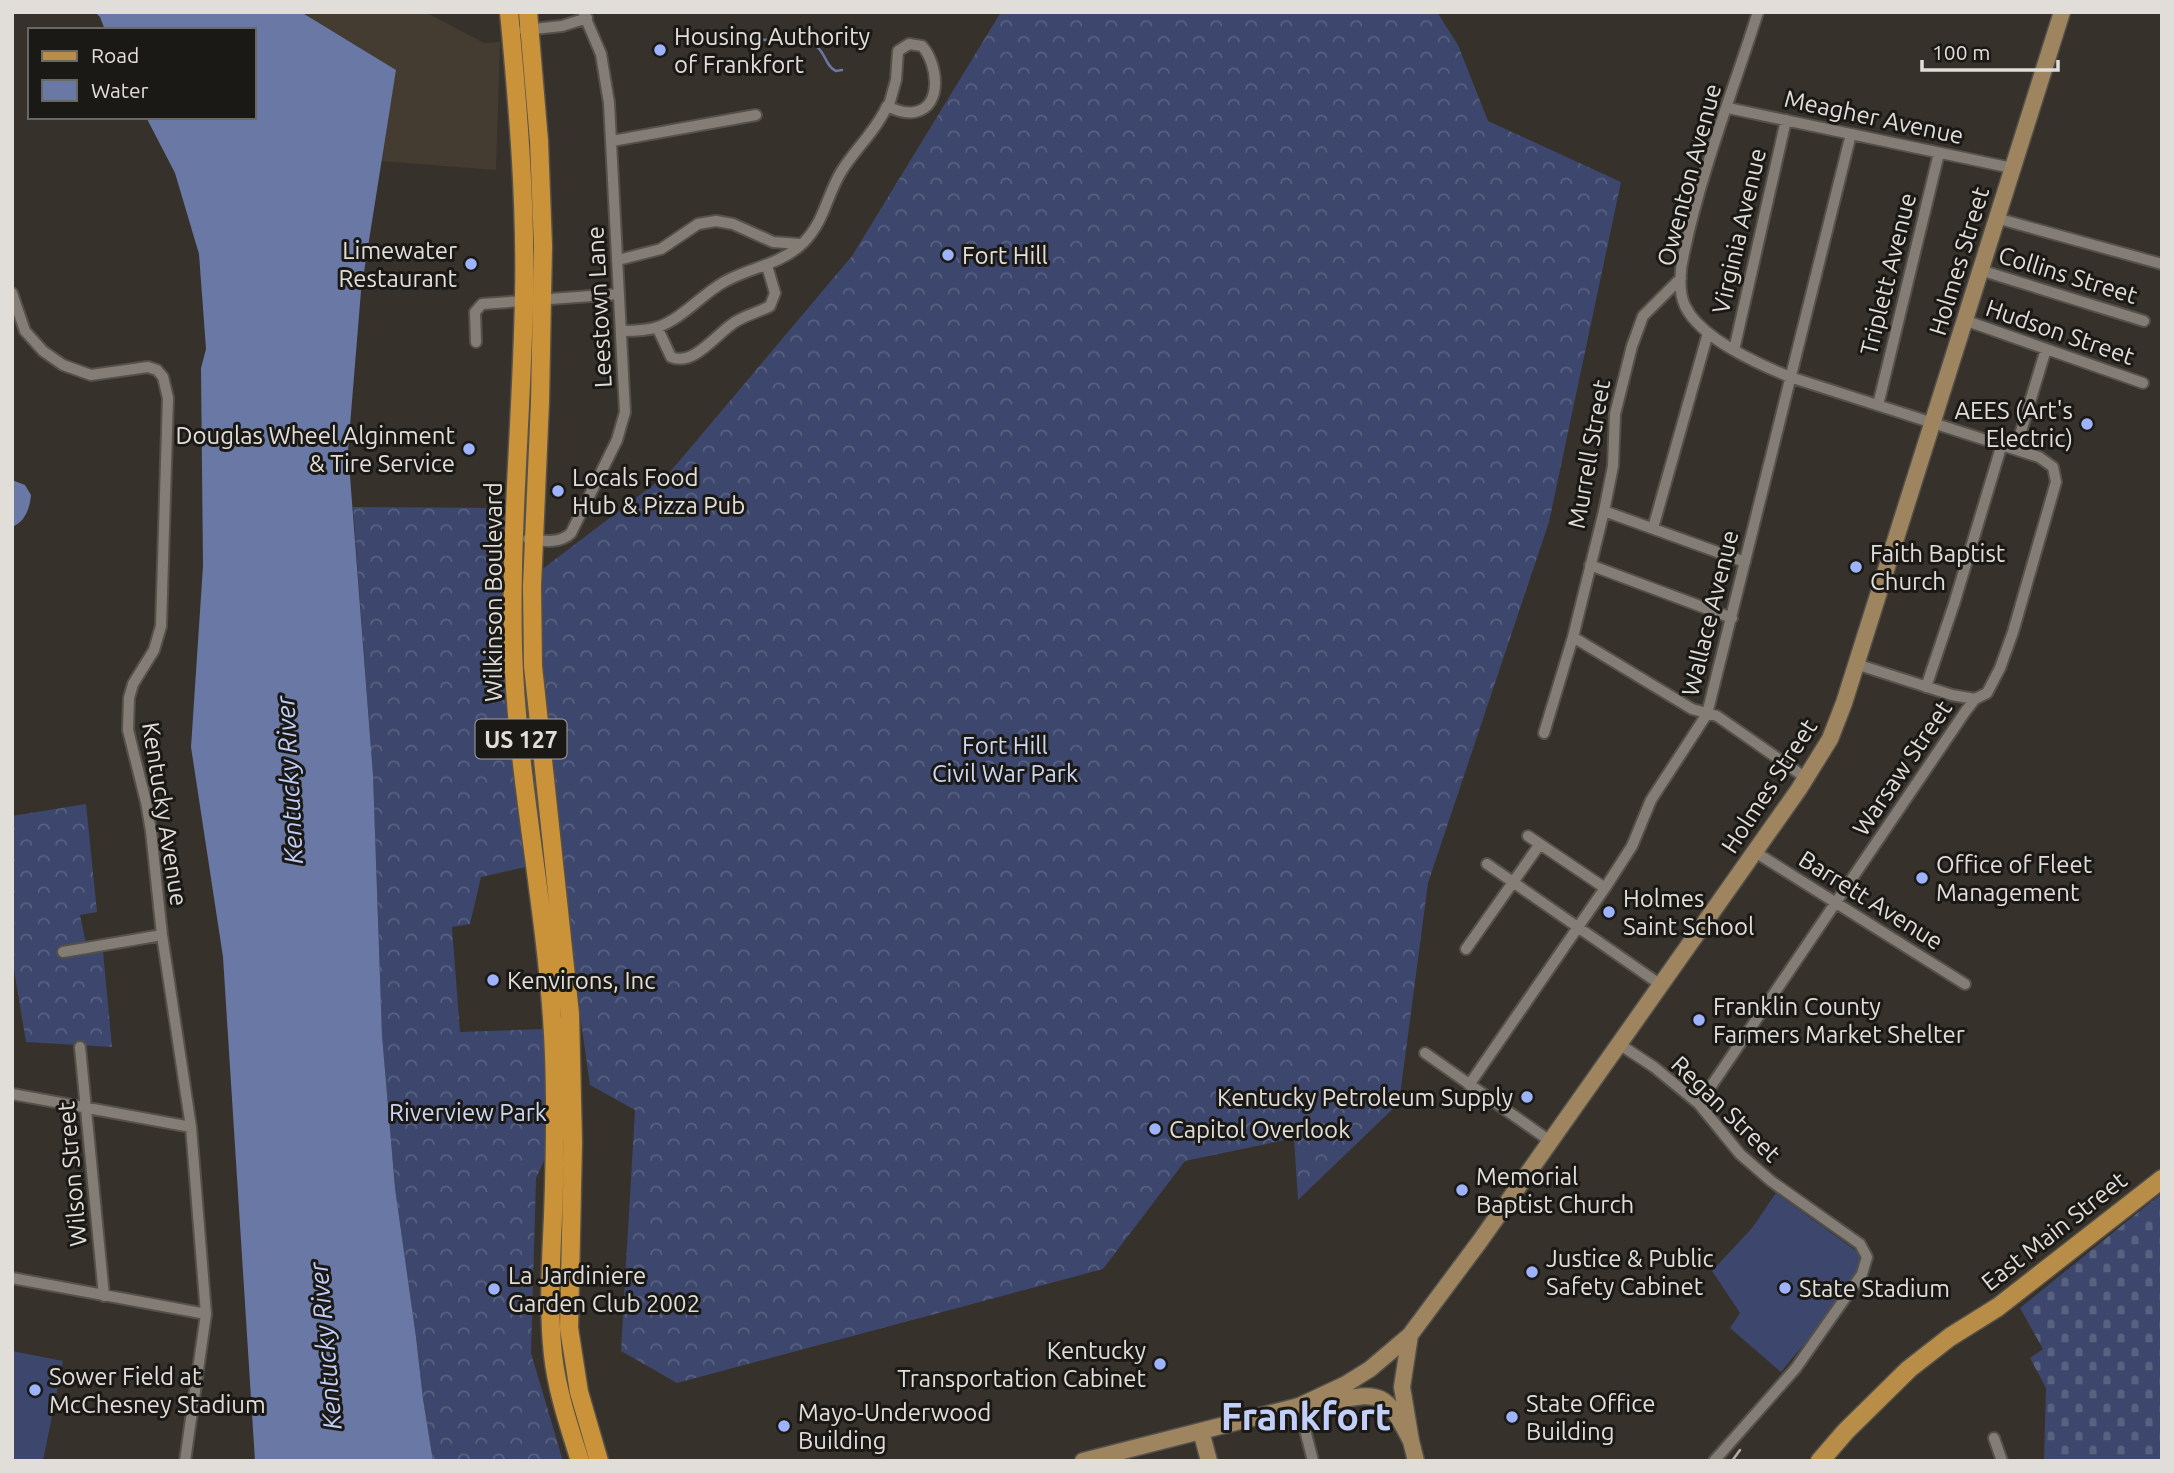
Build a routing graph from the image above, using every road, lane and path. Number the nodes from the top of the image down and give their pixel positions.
1 (509, 12) edge
2 (2062, 12) edge
3 (1756, 14) edge
4 (585, 15) edge
5 (529, 21) edge
6 (511, 31) junction
7 (887, 106) junction
8 (1728, 108) junction
9 (756, 114) dead end
10 (1786, 120) junction
11 (1851, 134) junction
12 (612, 141) junction
13 (1939, 153) junction
14 (2012, 168) junction
15 (1996, 218) junction
16 (781, 243) junction
17 (802, 244) junction
18 (781, 257) junction
19 (618, 260) junction
20 (2162, 264) edge
21 (767, 266) junction
22 (1980, 270) junction
23 (1681, 278) junction
24 (12, 293) edge
25 (619, 294) junction
26 (543, 298) junction
27 (524, 300) junction
28 (1964, 320) junction
29 (2144, 321) dead end
30 (657, 327) junction
31 (621, 331) junction
32 (1708, 332) junction
33 (476, 342) dead end
34 (2046, 349) junction
35 (1734, 350) junction
36 (1790, 377) junction
37 (2143, 383) dead end
38 (1878, 405) junction
39 (1932, 423) junction
40 (2002, 444) junction
41 (2016, 448) junction
42 (1604, 511) junction
43 (1653, 528) junction
44 (515, 537) junction
45 (534, 540) junction
46 (1745, 562) junction
47 (1590, 565) junction
48 (1732, 618) junction
49 (1573, 637) junction
50 (1856, 664) junction
51 (1926, 687) junction
52 (1975, 699) junction
53 (1706, 714) junction
54 (1545, 733) dead end
55 (1806, 778) junction
56 (1528, 836) dead end
57 (1540, 844) junction
58 (1755, 852) junction
59 (1487, 864) dead end
60 (1513, 882) junction
61 (1605, 888) junction
62 (1836, 904) junction
63 (1578, 927) junction
64 (162, 935) junction
65 (1466, 949) dead end
66 (63, 952) dead end
67 (1965, 984) dead end
68 (1661, 985) junction
69 (1619, 1044) junction
70 (80, 1047) dead end
71 (1425, 1053) dead end
72 (1469, 1085) junction
73 (12, 1094) edge
74 (1699, 1104) junction
75 (87, 1107) junction
76 (191, 1127) junction
77 (1550, 1141) junction
78 (2162, 1179) edge
79 (12, 1279) edge
80 (104, 1296) junction
81 (206, 1314) junction
82 (1410, 1335) junction
83 (1299, 1406) junction
84 (1201, 1431) junction
85 (1994, 1438) dead end
86 (1411, 1441) junction
87 (1102, 1458) edge
88 (185, 1461) edge
89 (580, 1461) edge
90 (599, 1461) edge
91 (1083, 1461) edge
92 (1209, 1461) edge
93 (1312, 1461) edge
94 (1416, 1461) edge
95 (1714, 1461) edge
96 (1820, 1461) edge
97 (2002, 1461) edge

1 - 6 highway, Wilkinson Boulevard / US 127
2 - 14 main road, Holmes Street
3 - 8 street, Owenton Avenue
4 - 5 street
4 - 12 street, Leestown Lane
5 - 6 street
5 - 26 highway, Wilkinson Boulevard / US 127
6 - 27 highway, Wilkinson Boulevard / US 127
7 - 7 street
7 - 17 street
8 - 10 street, Meagher Avenue
8 - 23 street, Owenton Avenue
9 - 12 street
10 - 11 street, Meagher Avenue
10 - 35 street, Virginia Avenue
11 - 13 street, Meagher Avenue
11 - 36 street, Wallace Avenue
12 - 19 street, Leestown Lane
13 - 14 street, Meagher Avenue
13 - 38 street, Triplett Avenue
14 - 15 main road, Holmes Street
15 - 20 street
15 - 22 main road, Holmes Street
16 - 17 street
16 - 18 street
16 - 19 street
17 - 18 street
18 - 21 street
19 - 25 street, Leestown Lane
21 - 30 street
21 - 30 street
22 - 28 main road, Holmes Street
22 - 29 street, Collins Street
23 - 32 street, Owenton Avenue
23 - 42 street, Murrell Street
24 - 64 street, Kentucky Avenue
25 - 26 street
25 - 31 street, Leestown Lane
26 - 27 street
26 - 45 highway, Wilkinson Boulevard / US 127
27 - 33 street
27 - 44 highway, Wilkinson Boulevard / US 127
28 - 34 street, Hudson Street
28 - 39 main road, Holmes Street
30 - 31 street
31 - 45 street, Leestown Lane
32 - 35 street, Owenton Avenue
32 - 43 street, Virginia Avenue
34 - 37 street, Hudson Street
34 - 41 street
35 - 36 street, Owenton Avenue
36 - 38 street
36 - 46 street, Wallace Avenue
38 - 39 street
39 - 40 street
39 - 50 main road, Holmes Street
40 - 41 street
40 - 51 street
41 - 52 street, Warsaw Street
42 - 43 street
42 - 47 street, Murrell Street
43 - 46 street
44 - 45 street, Leestown Lane
44 - 89 highway, Wilkinson Boulevard / US 127
45 - 90 highway, Wilkinson Boulevard / US 127
46 - 48 street, Wallace Avenue
47 - 48 street
47 - 49 street, Murrell Street
48 - 53 street, Wallace Avenue
49 - 53 street
49 - 54 street, Murrell Street
50 - 51 street
50 - 55 main road, Holmes Street
51 - 52 street
52 - 62 street, Warsaw Street
53 - 55 street
53 - 61 street, Wallace Avenue
55 - 58 main road, Holmes Street
56 - 57 street
57 - 60 street
57 - 61 street
58 - 62 street, Barrett Avenue
58 - 68 main road, Holmes Street
59 - 60 street
60 - 63 street
60 - 65 street
61 - 63 street, Wallace Avenue
62 - 67 street, Barrett Avenue
62 - 74 street, Warsaw Street
63 - 68 street
63 - 72 street, Wallace Avenue
64 - 66 street
64 - 76 street, Kentucky Avenue
68 - 69 main road, Holmes Street
69 - 74 street, Regan Street
69 - 77 main road, Holmes Street
70 - 75 street, Wilson Street
71 - 72 street
72 - 77 street
73 - 75 street
74 - 95 street, Regan Street
75 - 76 street
75 - 80 street, Wilson Street
76 - 81 street, Kentucky Avenue
77 - 82 main road, Holmes Street
78 - 96 main road, East Main Street
79 - 80 street
80 - 81 street
81 - 88 street, Kentucky Avenue
82 - 83 main road, Holmes Street
82 - 86 main road
83 - 84 main road
83 - 86 main road
83 - 93 street
84 - 87 main road
84 - 92 main road
85 - 97 street
86 - 94 main road
87 - 91 main road

